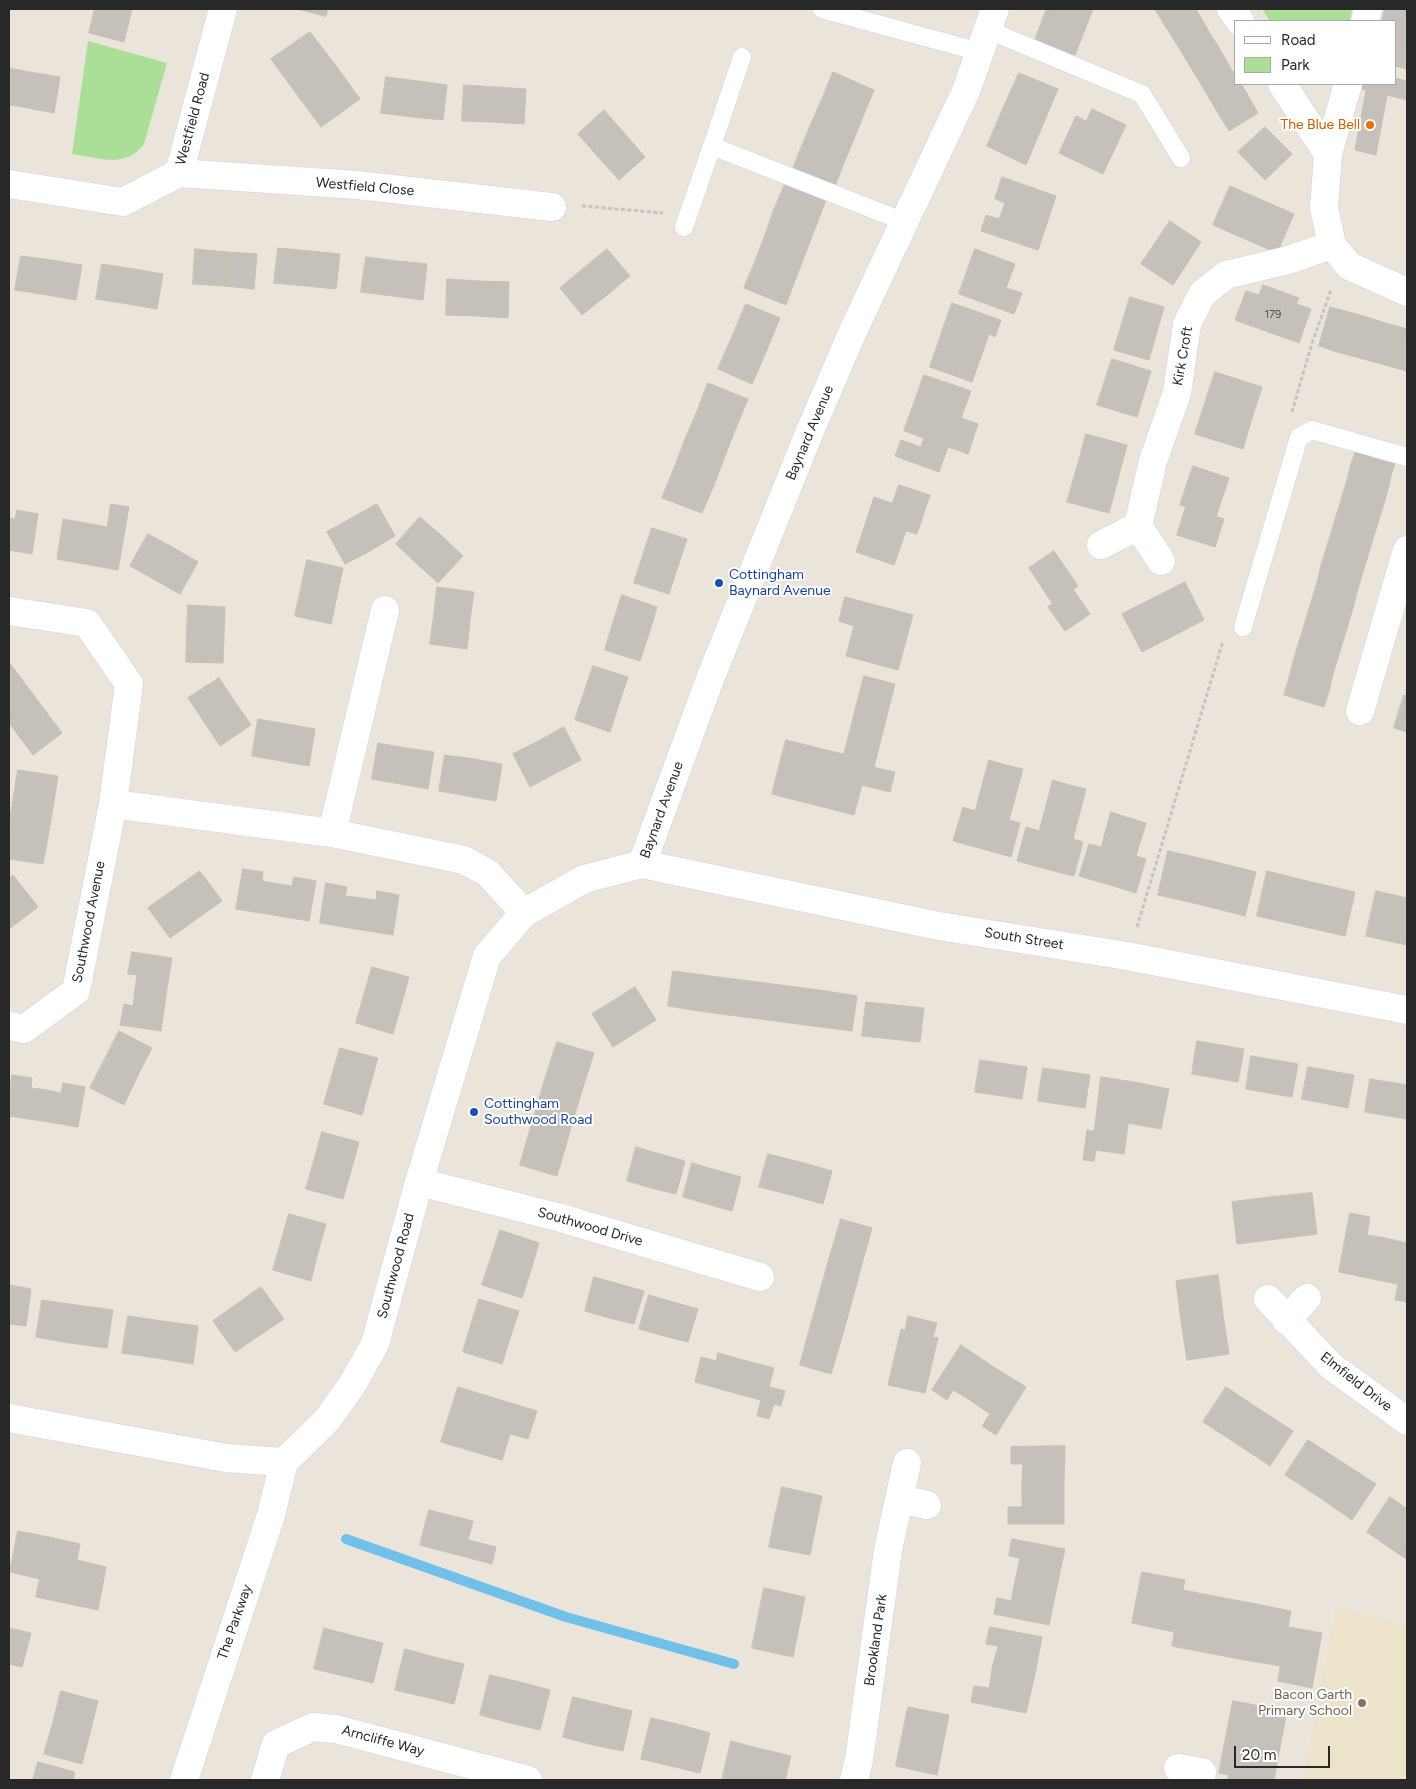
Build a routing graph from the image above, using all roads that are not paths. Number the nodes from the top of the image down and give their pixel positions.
1 (223, 9) edge
2 (822, 9) edge
3 (1231, 9) edge
4 (1239, 20) edge
5 (988, 30) edge
6 (742, 56) dead end
7 (1283, 85) edge
8 (1348, 85) edge
9 (712, 146) junction
10 (1328, 154) junction
11 (1181, 158) dead end
12 (179, 173) junction
13 (9, 184) edge
14 (552, 207) road end
15 (686, 221) road end
16 (905, 222) junction
17 (1332, 245) junction
18 (1407, 292) edge
19 (1407, 457) edge
20 (1138, 526) junction
21 (1102, 545) dead end
22 (1407, 550) edge
23 (1162, 561) dead end
24 (386, 610) dead end
25 (9, 611) edge
26 (1243, 627) dead end
27 (1360, 711) dead end
28 (113, 804) junction
29 (332, 833) junction
30 (642, 864) junction
31 (524, 913) junction
32 (1407, 1010) edge
33 (9, 1026) edge
34 (419, 1182) junction
35 (760, 1277) dead end
36 (1307, 1298) dead end
37 (1268, 1300) dead end
38 (1286, 1320) junction
39 (9, 1418) edge
40 (1407, 1421) edge
41 (284, 1462) junction
42 (907, 1463) dead end
43 (899, 1499) junction
44 (928, 1505) dead end
45 (184, 1780) edge
46 (265, 1780) edge
47 (528, 1780) edge
48 (854, 1780) edge

1 - 12 street, Westfield Road
2 - 5 lane
3 - 4 street
5 - 11 lane
5 - 16 street, Baynard Avenue
6 - 9 lane
7 - 10 street
8 - 10 street
9 - 15 lane
9 - 16 lane
10 - 17 street
12 - 13 street, Westfield Road
12 - 14 street, Westfield Close
16 - 30 street, Baynard Avenue
17 - 18 street
17 - 20 street, Kirk Croft
19 - 26 lane
20 - 21 street
20 - 23 street
22 - 27 street
24 - 29 street
25 - 28 street, Southwood Avenue
28 - 29 street
28 - 33 street, Southwood Avenue
29 - 31 street
30 - 31 street, Southwood Road
30 - 32 street, South Street
31 - 34 street, Southwood Road
34 - 35 street, Southwood Drive
34 - 41 street, Southwood Road
36 - 38 street
37 - 38 street, Elmfield Drive
38 - 40 street, Elmfield Drive
39 - 41 street
41 - 45 street, The Parkway
42 - 43 street, Brookland Park
43 - 44 street
43 - 48 street, Brookland Park
46 - 47 street, Arncliffe Way

